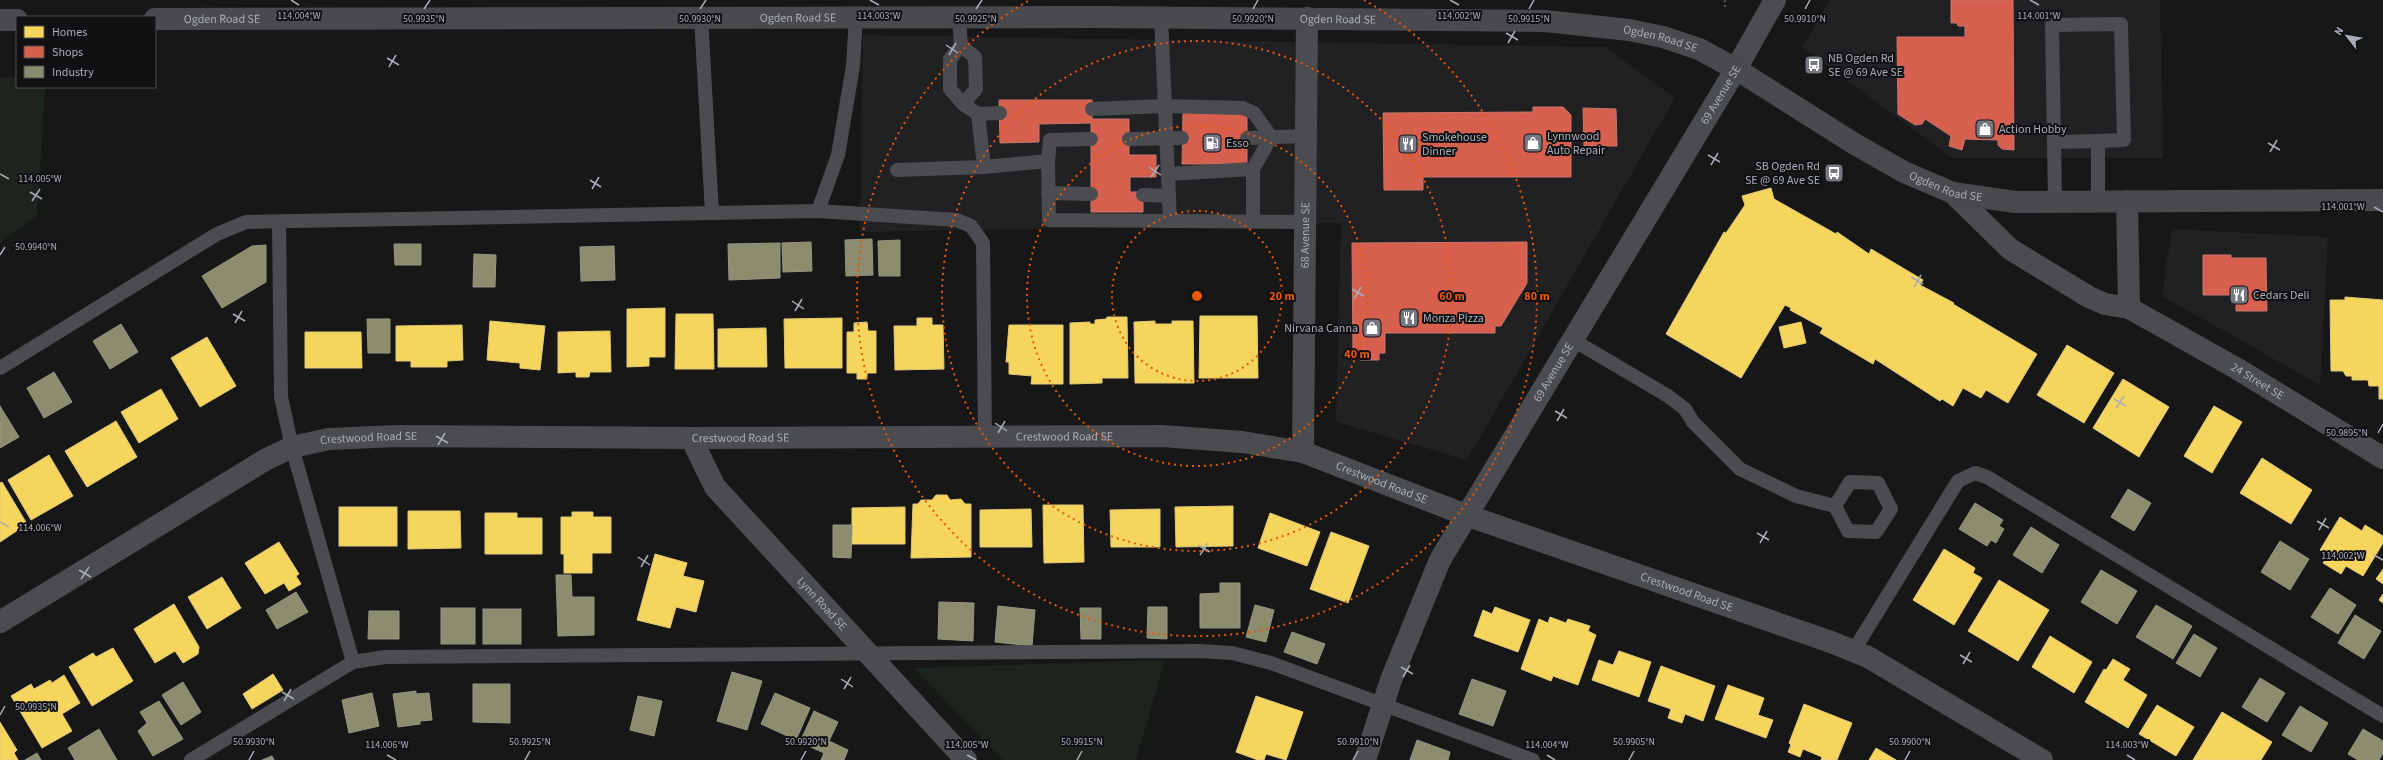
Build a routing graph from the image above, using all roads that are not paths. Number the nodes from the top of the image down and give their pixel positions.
1 (1775, 0) edge
2 (701, 17) junction
3 (856, 17) junction
4 (959, 17) junction
5 (1161, 17) junction
6 (1307, 18) junction
7 (156, 19) edge
8 (0, 20) edge
9 (16, 20) edge
10 (961, 46) junction
11 (1736, 69) junction
12 (963, 104) junction
13 (1165, 106) junction
14 (1092, 109) dead end
15 (1000, 113) dead end
16 (978, 114) junction
17 (1271, 136) junction
18 (1306, 136) junction
19 (1182, 138) dead end
20 (1247, 138) dead end
21 (1130, 139) dead end
22 (1167, 139) junction
23 (1091, 140) dead end
24 (2098, 141) junction
25 (2054, 142) junction
26 (1048, 161) junction
27 (984, 167) junction
28 (1253, 169) junction
29 (897, 170) dead end
30 (1168, 174) junction
31 (1953, 193) junction
32 (1048, 194) junction
33 (1091, 194) dead end
34 (1143, 195) dead end
35 (1169, 196) junction
36 (2383, 200) edge
37 (2055, 201) junction
38 (2098, 201) junction
39 (2127, 201) junction
40 (818, 211) junction
41 (712, 213) junction
42 (1170, 221) junction
43 (1253, 221) junction
44 (279, 222) junction
45 (1305, 222) junction
46 (2129, 308) junction
47 (1573, 340) junction
48 (0, 368) edge
49 (985, 437) junction
50 (691, 438) junction
51 (292, 447) junction
52 (2379, 451) edge
53 (1303, 452) junction
54 (1835, 506) dead end
55 (1466, 515) junction
56 (0, 622) edge
57 (1854, 650) junction
58 (869, 655) junction
59 (353, 662) junction
60 (1382, 706) junction
61 (2383, 716) edge
62 (191, 760) edge
63 (966, 760) edge
64 (1365, 760) edge
65 (1533, 760) edge
66 (2042, 760) edge

1 - 11 street, 69 Avenue SE
2 - 3 street, Ogden Road SE
2 - 7 street, Ogden Road SE
2 - 41 lane
3 - 4 street, Ogden Road SE
3 - 40 lane
4 - 5 street, Ogden Road SE
4 - 10 lane
5 - 6 street, Ogden Road SE
5 - 13 lane
6 - 11 street, Ogden Road SE
6 - 18 street, 68 Avenue SE
8 - 9 street
10 - 12 lane
10 - 12 lane
11 - 31 street, Ogden Road SE
11 - 47 street, 69 Avenue SE
12 - 16 lane
13 - 14 lane
13 - 17 lane
13 - 22 lane
15 - 16 lane
16 - 27 lane
17 - 18 lane
17 - 20 lane
17 - 28 lane
18 - 45 street, 68 Avenue SE
19 - 22 lane
21 - 22 lane
22 - 30 lane
23 - 26 lane
24 - 25 lane
24 - 25 lane
24 - 38 lane
25 - 37 lane
26 - 27 lane
26 - 32 lane
27 - 29 lane
28 - 30 lane
28 - 43 lane
30 - 35 lane
31 - 37 street, Ogden Road SE
31 - 46 street, 24 Street SE
32 - 33 lane
32 - 42 lane
34 - 35 lane
35 - 42 lane
36 - 39 street, Ogden Road SE
37 - 38 street, Ogden Road SE
38 - 39 street, Ogden Road SE
39 - 46 street
40 - 41 lane
40 - 49 lane
41 - 44 lane
42 - 43 lane
43 - 45 lane
44 - 48 lane
44 - 51 lane
45 - 53 street, 68 Avenue SE
46 - 52 street, 24 Street SE
47 - 54 lane
47 - 55 street, 69 Avenue SE
49 - 50 street, Crestwood Road SE
49 - 53 street, Crestwood Road SE
50 - 51 street, Crestwood Road SE
50 - 58 street, Lynn Road SE
51 - 56 street, Crestwood Road SE
51 - 59 lane
53 - 55 street, Crestwood Road SE
55 - 57 street, Crestwood Road SE
55 - 60 street, 69 Avenue SE
57 - 61 lane
57 - 66 street, Crestwood Road SE
58 - 59 lane
58 - 60 lane
58 - 63 street, Lynn Road SE
59 - 62 lane
60 - 64 street, 69 Avenue SE
60 - 65 lane

